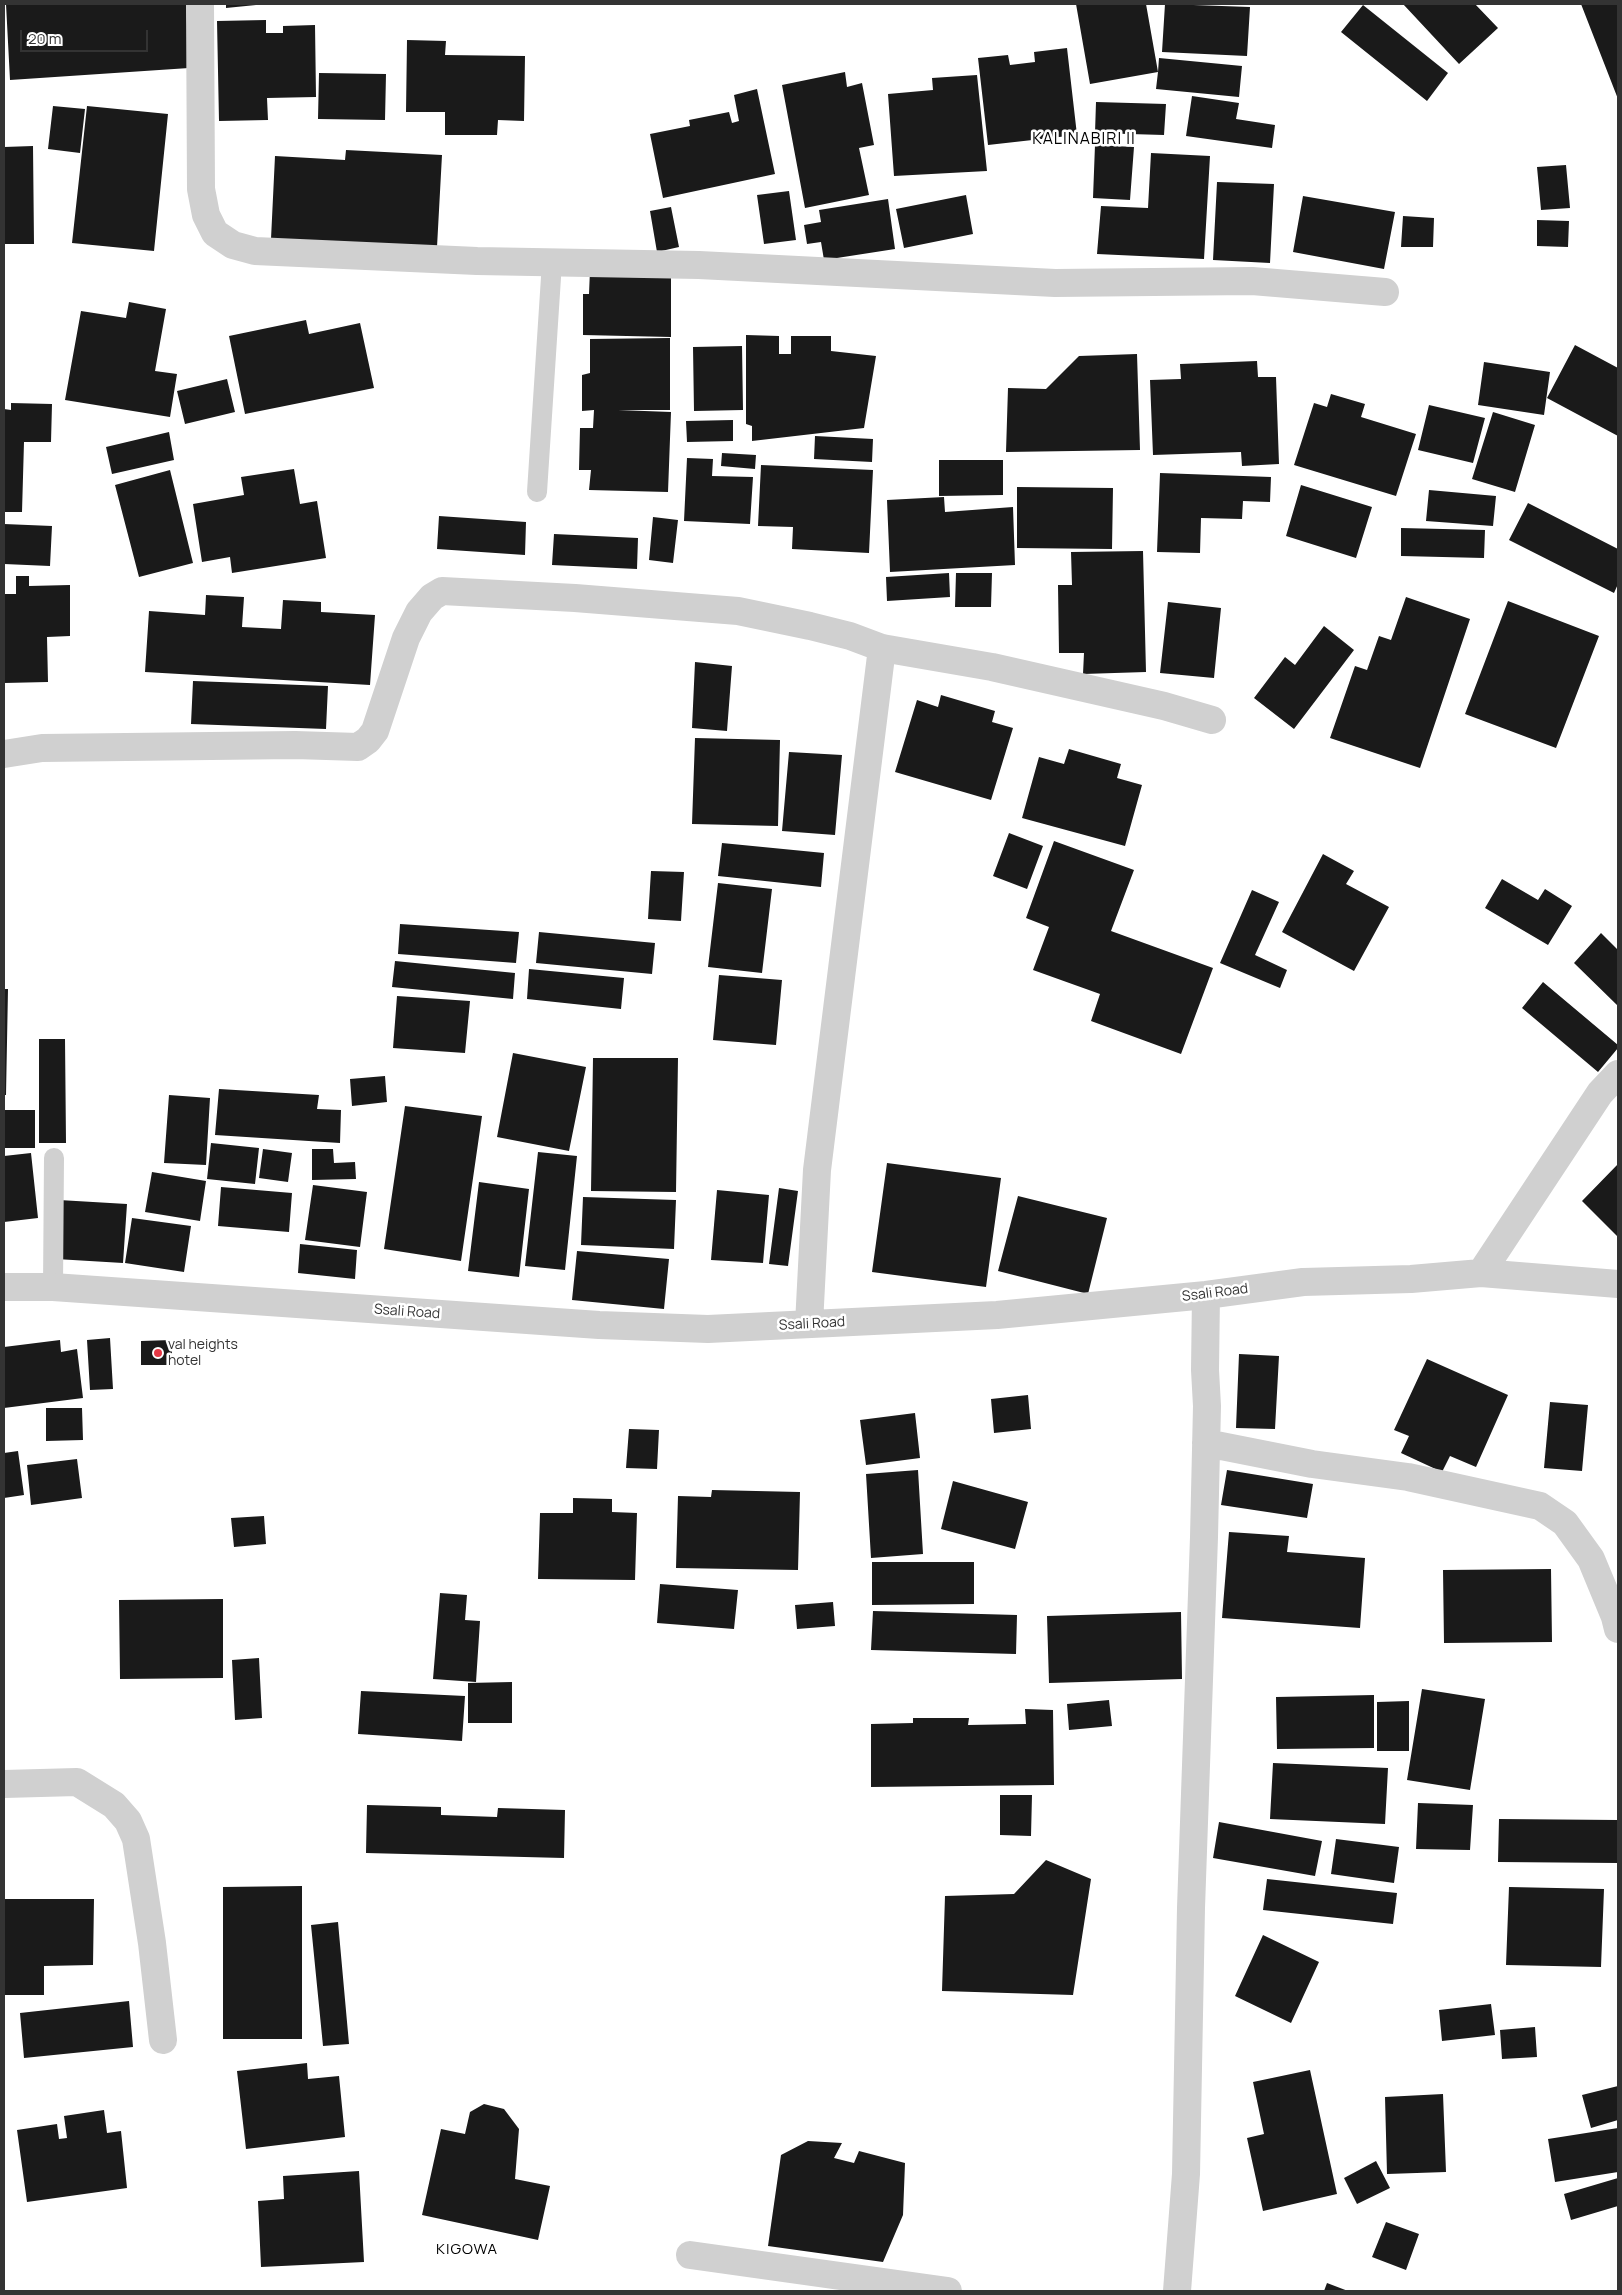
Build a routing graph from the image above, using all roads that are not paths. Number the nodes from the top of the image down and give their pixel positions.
1 (200, 4) edge
2 (552, 262) junction
3 (1385, 292) dead end
4 (537, 492) dead end
5 (882, 648) junction
6 (1212, 720) dead end
7 (4, 754) edge
8 (1618, 1074) edge
9 (54, 1158) dead end
10 (1481, 1273) junction
11 (1618, 1284) edge
12 (53, 1287) junction
13 (4, 1288) edge
14 (1206, 1295) junction
15 (809, 1324) junction
16 (1206, 1443) junction
17 (1618, 1629) edge
18 (4, 1784) edge
19 (163, 2040) dead end
20 (690, 2255) dead end
21 (948, 2291) edge
22 (1177, 2291) edge

1 - 2 street
2 - 3 street
2 - 4 lane
5 - 6 street
5 - 7 street
5 - 15 street
8 - 10 street
9 - 12 lane
10 - 11 street, Ssali Road
10 - 14 street, Ssali Road
12 - 13 street, Ssali Road
12 - 15 street, Ssali Road
14 - 15 street, Ssali Road
14 - 16 street
16 - 17 street
16 - 22 street
18 - 19 street
20 - 21 street

